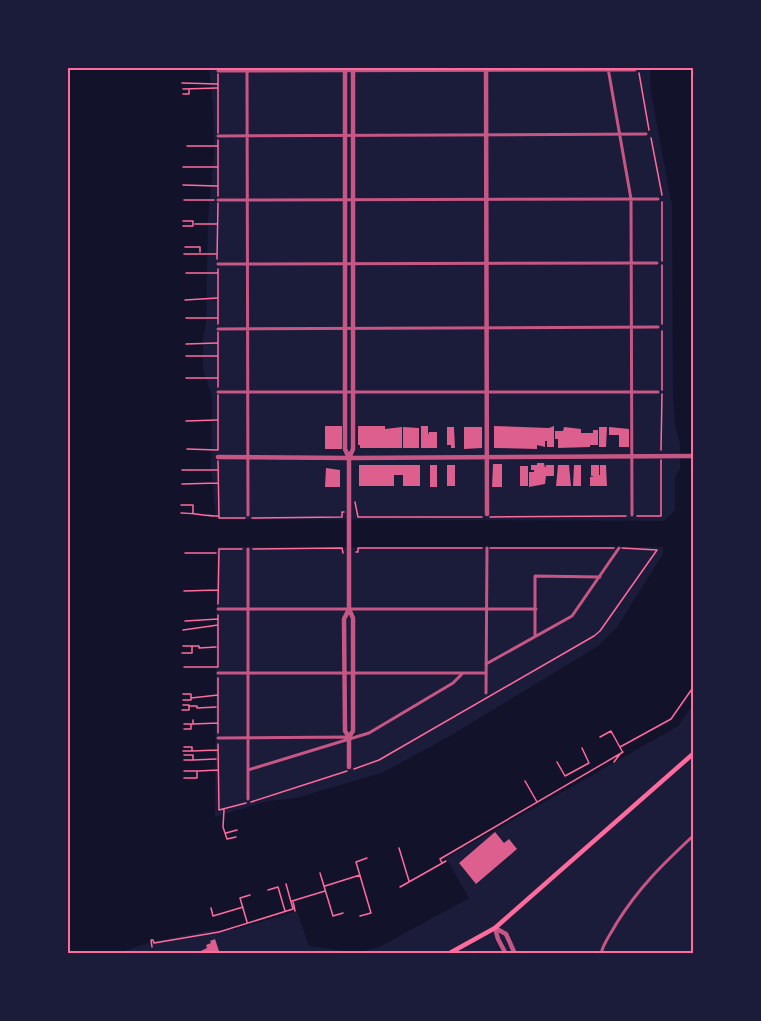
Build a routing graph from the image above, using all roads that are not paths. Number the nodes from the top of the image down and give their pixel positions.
1 (608, 68) edge
2 (247, 69) edge
3 (345, 69) edge
4 (353, 69) edge
5 (486, 69) edge
6 (635, 70) dead end
7 (218, 72) road end
8 (620, 134) junction
9 (646, 134) dead end
10 (218, 136) road end
11 (247, 136) junction
12 (486, 136) junction
13 (345, 137) junction
14 (352, 137) junction
15 (631, 199) junction
16 (660, 199) road end
17 (218, 200) road end
18 (247, 200) junction
19 (345, 200) junction
20 (352, 200) junction
21 (486, 200) junction
22 (486, 263) junction
23 (631, 263) junction
24 (657, 263) dead end
25 (218, 264) road end
26 (247, 264) junction
27 (345, 264) junction
28 (352, 265) junction
29 (632, 327) junction
30 (658, 327) dead end
31 (345, 328) junction
32 (353, 328) junction
33 (218, 329) road end
34 (248, 329) junction
35 (486, 329) junction
36 (218, 392) road end
37 (345, 392) junction
38 (353, 392) junction
39 (486, 392) junction
40 (632, 392) junction
41 (658, 392) dead end
42 (248, 393) junction
43 (632, 456) junction
44 (693, 456) edge
45 (218, 457) road end
46 (486, 457) junction
47 (248, 458) junction
48 (349, 458) junction
49 (487, 514) dead end
50 (248, 515) dead end
51 (632, 515) dead end
52 (486, 548) road end
53 (620, 548) road end
54 (248, 549) road end
55 (600, 577) junction
56 (218, 609) road end
57 (248, 609) junction
58 (349, 609) junction
59 (486, 609) junction
60 (536, 609) junction
61 (535, 635) junction
62 (486, 664) junction
63 (218, 673) road end
64 (248, 673) junction
65 (463, 673) junction
66 (486, 673) junction
67 (344, 674) junction
68 (353, 674) junction
69 (486, 693) dead end
70 (218, 738) road end
71 (248, 738) junction
72 (349, 738) junction
73 (693, 753) edge
74 (349, 767) dead end
75 (248, 770) junction
76 (248, 799) dead end
77 (693, 835) edge
78 (495, 927) junction
79 (448, 954) edge
80 (506, 954) edge
81 (515, 954) edge
82 (601, 954) edge

1 - 5 street
1 - 6 street
1 - 8 street
2 - 3 street
2 - 7 street
2 - 11 street
3 - 4 street
3 - 13 street
4 - 5 street
4 - 14 street
5 - 12 street
8 - 9 street
8 - 12 street
8 - 15 street
10 - 11 street
11 - 13 street
11 - 18 street
12 - 14 street
12 - 21 street
13 - 14 street
13 - 19 street
14 - 20 street
15 - 16 street
15 - 21 street
15 - 23 street
17 - 18 street
18 - 19 street
18 - 26 street
19 - 20 street
19 - 27 street
20 - 21 street
20 - 28 street
21 - 22 street
22 - 23 street
22 - 28 street
22 - 35 street
23 - 24 street
23 - 29 street
25 - 26 street
26 - 27 street
26 - 34 street
27 - 28 street
27 - 31 street
28 - 32 street
29 - 30 street
29 - 35 street
29 - 40 street
31 - 32 street
31 - 34 street
31 - 37 street
32 - 35 street
32 - 38 street
33 - 34 street
34 - 42 street
35 - 39 street
36 - 42 street
37 - 38 street
37 - 42 street
37 - 48 street
38 - 39 street
38 - 48 street
39 - 40 street
39 - 46 street
40 - 41 street
40 - 43 street
42 - 47 street
43 - 44 street
43 - 46 street
43 - 51 street
45 - 47 street
46 - 48 street
46 - 49 street
47 - 48 street
47 - 50 street
48 - 58 street
52 - 59 street
53 - 55 street
54 - 57 street
55 - 60 street
55 - 61 street
56 - 57 street
57 - 58 street
57 - 64 street
58 - 59 street
58 - 67 street
58 - 68 street
59 - 60 street
59 - 62 street
60 - 61 street
61 - 62 street
62 - 66 street
63 - 64 street
64 - 67 street
64 - 71 street
65 - 66 street
65 - 68 street
65 - 72 street
66 - 69 street
67 - 68 street
67 - 72 street
68 - 72 street
70 - 71 street
71 - 72 street
71 - 75 street
72 - 74 street
72 - 75 street
73 - 78 main road
75 - 76 street
77 - 82 street
78 - 79 main road
78 - 80 street
78 - 81 street

